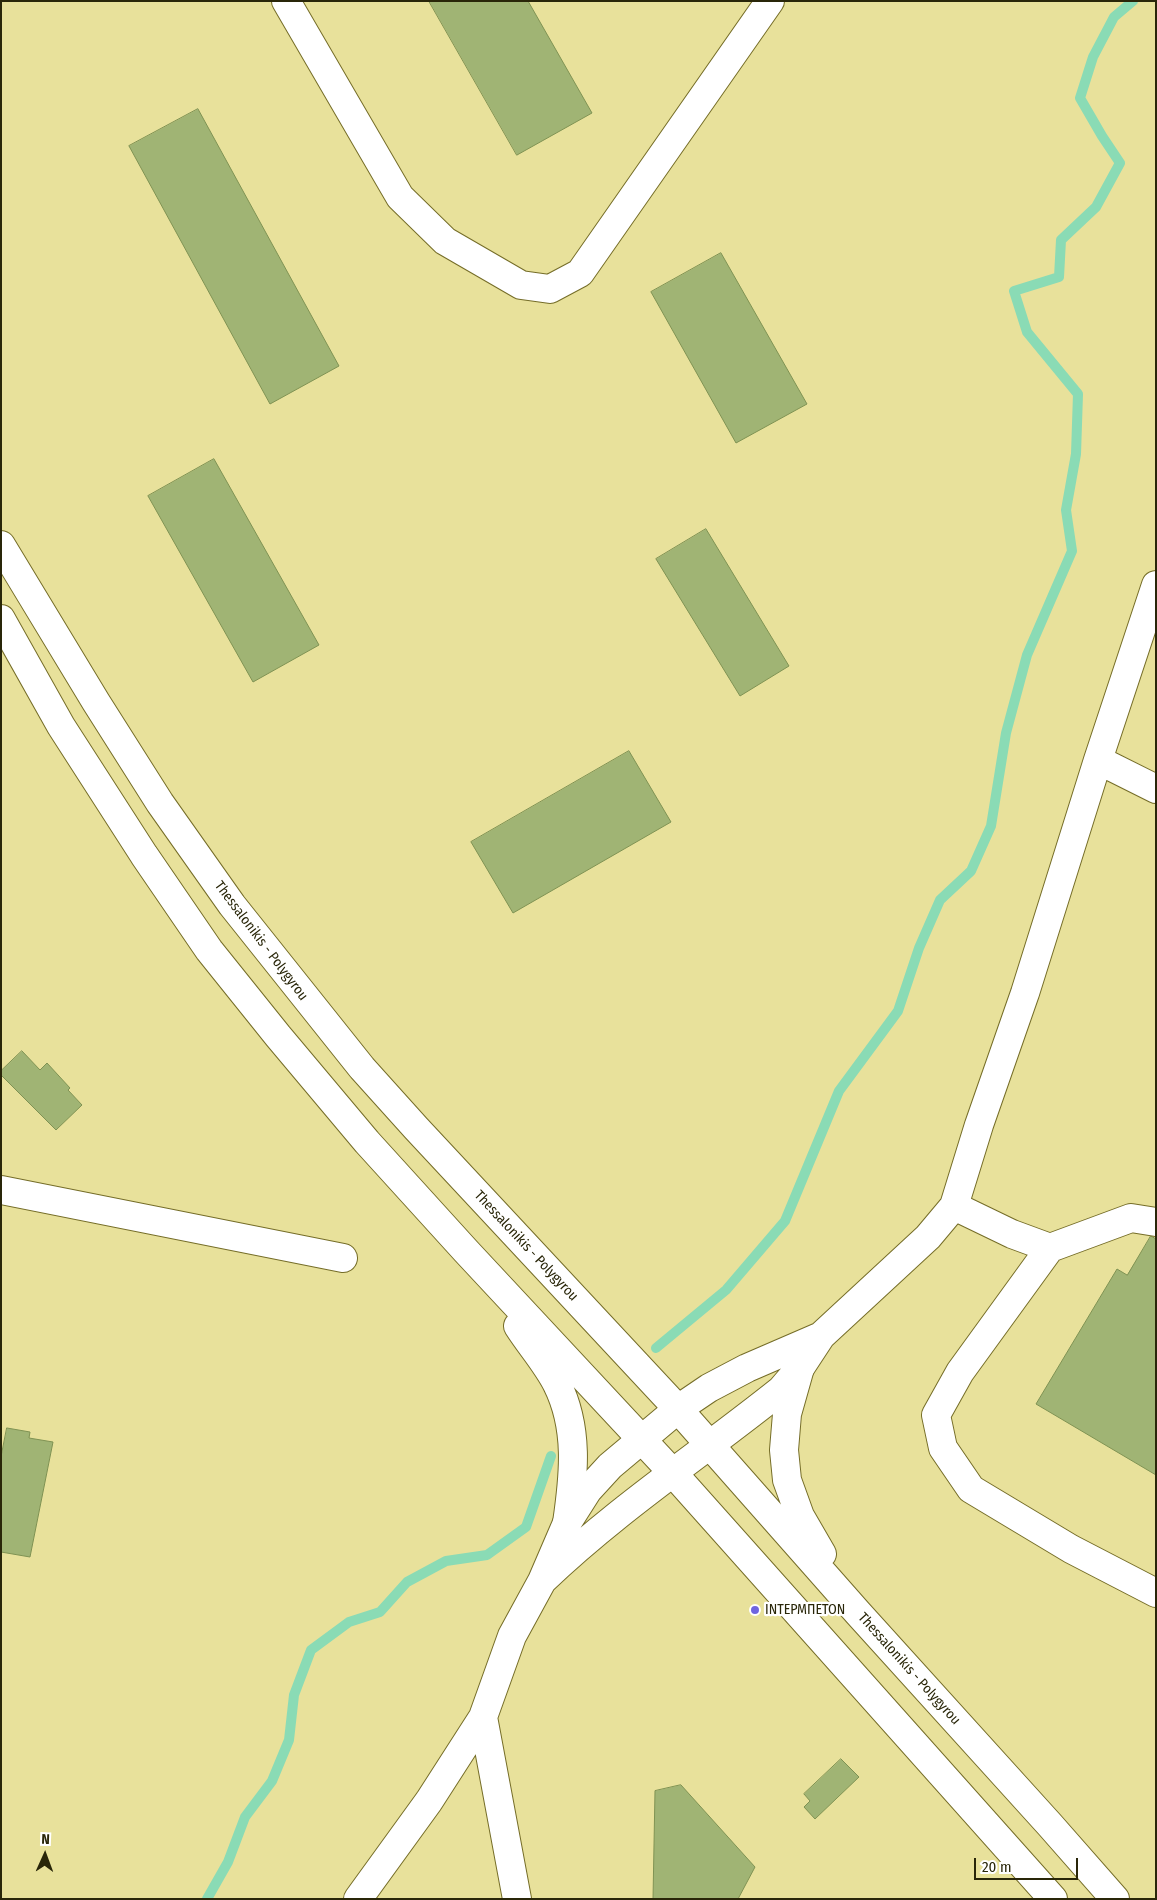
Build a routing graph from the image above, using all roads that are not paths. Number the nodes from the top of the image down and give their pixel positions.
1 (286, 1) edge
2 (770, 1) edge
3 (1, 545) edge
4 (1156, 585) edge
5 (1, 619) edge
6 (1098, 760) junction
7 (1156, 789) edge
8 (1, 1190) edge
9 (954, 1206) junction
10 (1156, 1222) edge
11 (1050, 1248) junction
12 (466, 1251) junction
13 (343, 1258) dead end
14 (821, 1336) junction
15 (800, 1368) junction
16 (678, 1409) junction
17 (642, 1439) junction
18 (709, 1445) junction
19 (673, 1473) junction
20 (567, 1523) junction
21 (542, 1581) junction
22 (1156, 1593) edge
23 (858, 1613) junction
24 (483, 1717) junction
25 (358, 1899) edge
26 (517, 1899) edge
27 (1052, 1899) edge
28 (1114, 1899) edge

1 - 2 main road
3 - 16 main road, Thessalonikis - Polygyrou
4 - 6 main road
5 - 12 main road
6 - 7 main road
6 - 9 main road
8 - 13 main road
9 - 11 main road
9 - 14 main road
10 - 11 main road
11 - 22 main road
12 - 17 main road
12 - 20 main road
14 - 15 main road
14 - 16 main road
15 - 18 main road
15 - 23 main road
16 - 17 main road
16 - 18 main road, Thessalonikis - Polygyrou
17 - 19 main road
17 - 20 main road
18 - 19 main road
18 - 23 main road, Thessalonikis - Polygyrou
19 - 21 main road
19 - 27 main road
20 - 21 main road
21 - 24 main road
23 - 28 main road, Thessalonikis - Polygyrou
24 - 25 main road
24 - 26 main road

